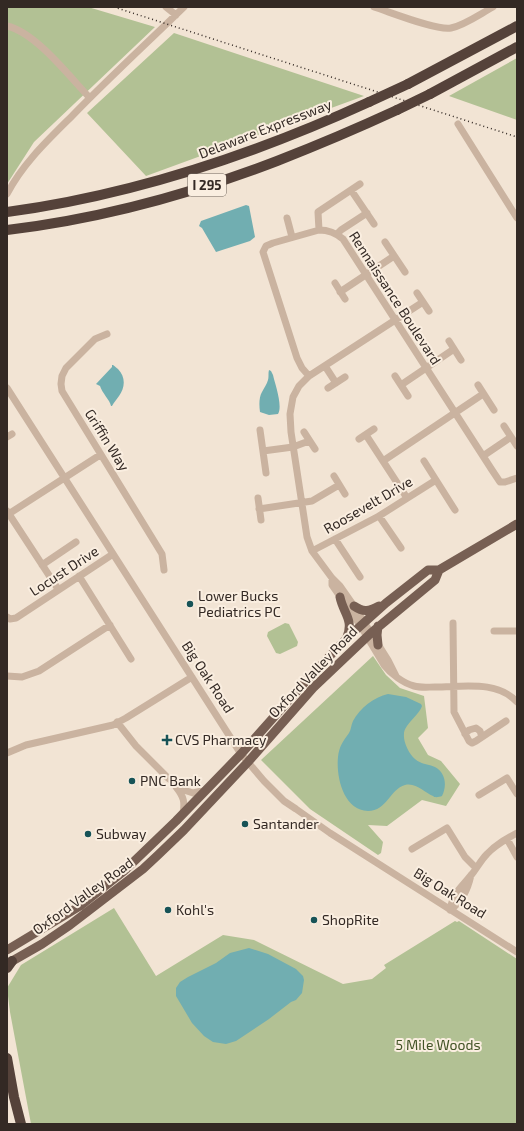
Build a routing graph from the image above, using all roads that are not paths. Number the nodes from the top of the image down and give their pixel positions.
1 (166, 7) edge
2 (184, 7) edge
3 (374, 7) edge
4 (492, 7) edge
5 (176, 14) junction
6 (7, 26) edge
7 (517, 26) edge
8 (517, 46) edge
9 (89, 98) junction
10 (458, 124) dead end
11 (360, 184) dead end
12 (351, 190) junction
13 (7, 194) edge
14 (7, 212) edge
15 (366, 214) junction
16 (287, 218) dead end
17 (517, 218) edge
18 (374, 224) dead end
19 (7, 230) edge
20 (319, 230) junction
21 (337, 234) junction
22 (292, 237) junction
23 (385, 242) dead end
24 (394, 256) junction
25 (404, 272) dead end
26 (366, 274) junction
27 (334, 283) dead end
28 (340, 292) junction
29 (417, 293) dead end
30 (345, 299) dead end
31 (423, 302) junction
32 (429, 311) dead end
33 (395, 320) junction
34 (107, 334) dead end
35 (448, 341) dead end
36 (454, 349) junction
37 (461, 360) dead end
38 (325, 366) junction
39 (426, 368) junction
40 (309, 376) junction
41 (395, 376) dead end
42 (345, 377) dead end
43 (336, 383) junction
44 (401, 385) junction
45 (478, 385) dead end
46 (7, 388) edge
47 (328, 388) dead end
48 (484, 394) junction
49 (408, 396) dead end
50 (494, 410) dead end
51 (455, 413) junction
52 (504, 426) dead end
53 (374, 429) dead end
54 (260, 430) dead end
55 (304, 432) dead end
56 (366, 434) junction
57 (511, 437) junction
58 (359, 439) dead end
59 (309, 441) junction
60 (517, 446) edge
61 (293, 447) junction
62 (315, 449) dead end
63 (263, 451) junction
64 (100, 455) junction
65 (482, 456) junction
66 (383, 461) junction
67 (424, 461) dead end
68 (266, 473) dead end
69 (334, 476) dead end
70 (64, 478) junction
71 (517, 478) edge
72 (436, 480) junction
73 (339, 485) junction
74 (345, 494) dead end
75 (258, 498) dead end
76 (407, 498) junction
77 (302, 503) junction
78 (260, 509) junction
79 (455, 510) dead end
80 (8, 513) edge
81 (379, 516) junction
82 (261, 520) dead end
83 (517, 524) edge
84 (336, 539) junction
85 (76, 542) dead end
86 (401, 548) dead end
87 (312, 551) junction
88 (114, 554) junction
89 (42, 564) junction
90 (164, 570) dead end
91 (439, 570) junction
92 (79, 576) junction
93 (360, 577) dead end
94 (332, 578) junction
95 (58, 589) junction
96 (340, 597) junction
97 (386, 603) junction
98 (354, 606) junction
99 (7, 617) edge
100 (453, 623) dead end
101 (362, 624) junction
102 (110, 625) junction
103 (494, 631) dead end
104 (517, 631) edge
105 (372, 632) junction
106 (347, 638) junction
107 (378, 644) joint
108 (131, 659) dead end
109 (7, 676) edge
110 (396, 676) junction
111 (192, 677) junction
112 (453, 687) junction
113 (516, 698) edge
114 (506, 721) dead end
115 (116, 722) junction
116 (466, 734) junction
117 (482, 737) junction
118 (7, 753) edge
119 (241, 754) junction
120 (248, 762) junction
121 (168, 778) junction
122 (206, 790) junction
123 (517, 794) edge
124 (480, 795) dead end
125 (182, 815) junction
126 (517, 833) edge
127 (507, 839) junction
128 (412, 849) dead end
129 (517, 857) edge
130 (476, 868) junction
131 (450, 910) junction
132 (7, 950) edge
133 (517, 952) edge
134 (9, 965) edge
135 (7, 1058) edge
136 (22, 1124) edge

1 - 5 street
2 - 5 street
3 - 4 street
5 - 9 street
6 - 9 street
7 - 14 highway, Delaware Expressway / I 295, bridge
8 - 19 highway, I 295, bridge
9 - 13 street
10 - 17 street
11 - 12 street
12 - 15 street
12 - 20 street
15 - 18 street
15 - 21 street
16 - 22 street
20 - 21 street, Rennaissance Boulevard
20 - 22 street, Rennaissance Boulevard
21 - 26 street, Rennaissance Boulevard
22 - 40 street, Rennaissance Boulevard
23 - 24 street
24 - 25 street
24 - 26 street
26 - 28 street
26 - 33 street, Rennaissance Boulevard
27 - 28 street
28 - 30 street
29 - 31 street
31 - 32 street
31 - 33 street
33 - 38 street
33 - 39 street, Rennaissance Boulevard
34 - 64 street, Griffin Way
35 - 36 street
36 - 37 street
36 - 39 street
38 - 40 street
38 - 43 street
39 - 44 street
39 - 51 street, Rennaissance Boulevard
40 - 61 street
41 - 44 street
42 - 43 street
43 - 47 street
44 - 49 street
45 - 48 street
46 - 70 street, Big Oak Road
48 - 50 street
48 - 51 street
51 - 65 street, Rennaissance Boulevard
51 - 66 street
52 - 57 street
53 - 56 street
54 - 63 street
55 - 59 street
56 - 58 street
56 - 66 street
57 - 60 street
57 - 65 street
59 - 61 street
59 - 62 street
61 - 63 street
61 - 77 street
63 - 68 street
64 - 70 street
64 - 90 street, Griffin Way
65 - 71 street, Rennaissance Boulevard
66 - 76 street
67 - 72 street
69 - 73 street
70 - 80 street
70 - 88 street, Big Oak Road
72 - 76 street, Roosevelt Drive
72 - 79 street
73 - 74 street
73 - 77 street
75 - 78 street
76 - 81 street, Roosevelt Drive
77 - 78 street
77 - 87 street
78 - 82 street
80 - 89 street
81 - 84 street, Roosevelt Drive
81 - 86 street
83 - 91 main road, Oxford Valley Road
84 - 87 street, Roosevelt Drive
84 - 93 street
85 - 89 street
87 - 94 street
88 - 92 street, Locust Drive
88 - 111 street, Big Oak Road
89 - 95 street
91 - 97 main road, Oxford Valley Road
91 - 105 main road, Oxford Valley Road
92 - 95 street, Locust Drive
92 - 102 street
94 - 96 street
94 - 98 street
95 - 99 street, Locust Drive
96 - 101 street
96 - 106 main road
97 - 98 main road
97 - 101 main road, Oxford Valley Road
98 - 101 street
100 - 112 street
101 - 105 street
101 - 106 main road, Oxford Valley Road
102 - 108 street
102 - 109 street
103 - 104 street
105 - 107 main road
105 - 110 street
105 - 120 main road, Oxford Valley Road
106 - 119 main road, Oxford Valley Road
107 - 110 street
110 - 112 street
111 - 115 street
111 - 119 street, Big Oak Road
112 - 113 street
112 - 116 street
114 - 117 street
115 - 118 street
115 - 121 street
116 - 117 street
116 - 117 street
119 - 120 street, Big Oak Road
119 - 122 main road, Oxford Valley Road
120 - 131 street, Big Oak Road
120 - 134 main road, Oxford Valley Road
121 - 122 street
121 - 125 street
122 - 125 main road, Oxford Valley Road
123 - 124 street
125 - 132 main road, Oxford Valley Road
126 - 127 street
127 - 129 street
127 - 130 street
128 - 130 street
130 - 131 street
131 - 133 street, Big Oak Road
135 - 136 highway

